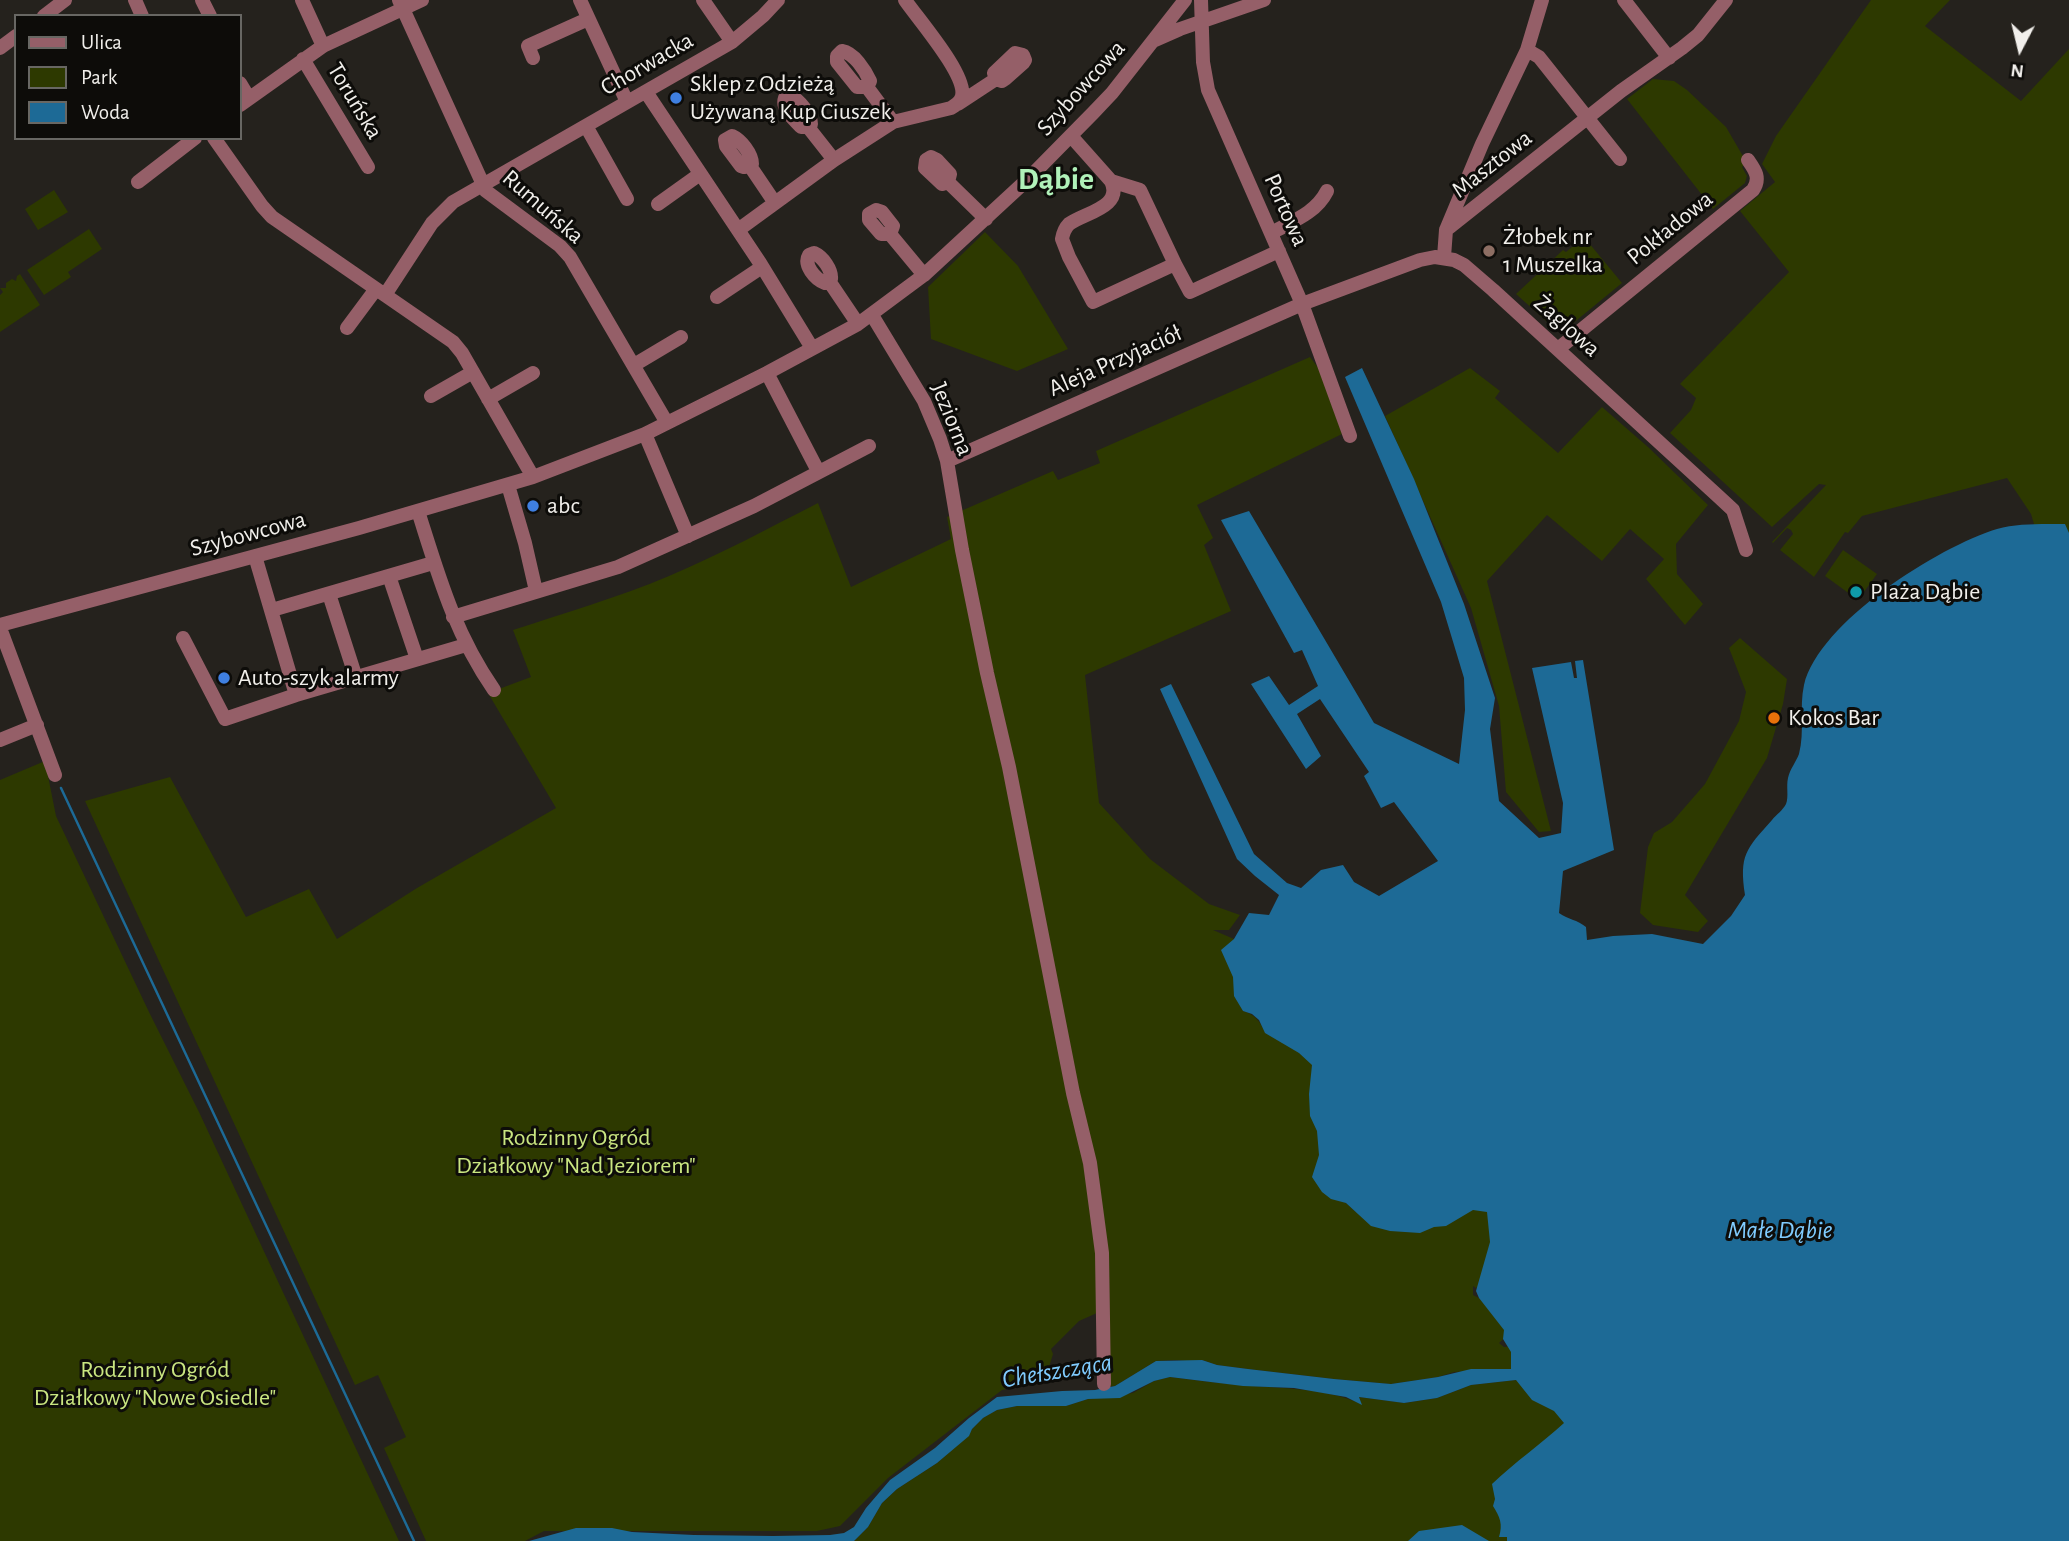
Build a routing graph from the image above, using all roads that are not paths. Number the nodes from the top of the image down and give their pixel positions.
1 (65, 0) edge
2 (302, 0) edge
3 (422, 0) edge
4 (580, 0) edge
5 (703, 0) edge
6 (778, 0) edge
7 (905, 0) edge
8 (1185, 0) edge
9 (1201, 0) edge
10 (1264, 0) edge
11 (1542, 0) edge
12 (1624, 0) edge
13 (1726, 0) edge
14 (401, 4) edge
15 (47, 14) edge
16 (588, 19) junction
17 (1202, 21) junction
18 (732, 42) junction
19 (323, 46) junction
20 (1149, 46) junction
21 (1527, 50) junction
22 (533, 58) dead end
23 (1668, 58) junction
24 (303, 59) junction
25 (996, 79) dead end
26 (867, 87) dead end
27 (646, 92) junction
28 (245, 102) edge
29 (627, 102) junction
30 (958, 104) junction
31 (1588, 118) junction
32 (892, 122) junction
33 (586, 126) junction
34 (808, 127) dead end
35 (1071, 136) junction
36 (192, 140) edge
37 (216, 140) edge
38 (1620, 159) dead end
39 (834, 160) junction
40 (1748, 160) dead end
41 (750, 166) dead end
42 (368, 167) dead end
43 (700, 174) junction
44 (1111, 181) junction
45 (138, 182) dead end
46 (948, 182) dead end
47 (482, 185) junction
48 (1327, 191) dead end
49 (627, 199) dead end
50 (775, 203) junction
51 (658, 204) dead end
52 (986, 219) junction
53 (738, 230) junction
54 (1446, 230) junction
55 (1271, 233) junction
56 (890, 234) dead end
57 (1279, 251) junction
58 (1444, 257) junction
59 (1175, 264) junction
60 (762, 267) junction
61 (924, 275) junction
62 (829, 281) dead end
63 (380, 292) junction
64 (717, 297) dead end
65 (1302, 304) junction
66 (872, 315) junction
67 (858, 324) junction
68 (347, 328) dead end
69 (681, 337) dead end
70 (812, 348) junction
71 (1558, 349) junction
72 (634, 365) junction
73 (473, 372) junction
74 (533, 373) dead end
75 (767, 373) junction
76 (431, 396) dead end
77 (488, 399) junction
78 (667, 423) junction
79 (645, 434) junction
80 (1350, 436) dead end
81 (869, 446) dead end
82 (947, 461) junction
83 (818, 471) junction
84 (533, 477) junction
85 (508, 485) junction
86 (418, 511) junction
87 (688, 536) junction
88 (1746, 550) dead end
89 (255, 556) junction
90 (433, 564) junction
91 (389, 576) junction
92 (536, 591) junction
93 (328, 594) junction
94 (272, 610) junction
95 (453, 617) junction
96 (0, 627) edge
97 (183, 638) dead end
98 (466, 645) junction
99 (417, 659) junction
100 (356, 678) junction
101 (494, 690) dead end
102 (296, 695) junction
103 (37, 725) junction
104 (0, 740) edge
105 (55, 775) dead end
106 (1104, 1384) dead end

1 - 15 street
2 - 19 street
3 - 14 street, Toruńska
4 - 16 street
5 - 18 street, Chorwacka
6 - 18 street, Chorwacka
7 - 30 street
8 - 20 street, Szybowcowa
9 - 17 street, Portowa
10 - 17 street, Szybowcowa
11 - 21 street
12 - 23 street
13 - 23 street, Masztowa
14 - 19 street, Toruńska
14 - 47 street, Rumuńska
16 - 22 street
16 - 29 street
17 - 20 street, Szybowcowa
17 - 55 street, Portowa
18 - 27 street, Chorwacka
19 - 24 street, Toruńska
20 - 35 street, Szybowcowa
21 - 31 street
21 - 54 street
23 - 31 street, Masztowa
24 - 28 street, Toruńska
24 - 42 street, Toruńska
25 - 30 street
26 - 32 street
27 - 29 street, Chorwacka
27 - 43 street
29 - 33 street, Chorwacka
30 - 32 street
31 - 38 street
31 - 54 street, Masztowa
32 - 39 street
33 - 47 street, Chorwacka
33 - 49 street, Chorwacka
34 - 39 street
35 - 44 street
35 - 52 street, Szybowcowa
36 - 45 street
37 - 63 street
39 - 50 street
40 - 71 street, Pokładowa
41 - 50 street
43 - 51 street
43 - 53 street
44 - 59 street
44 - 59 street
46 - 52 street
47 - 63 street, Chorwacka
47 - 72 street, Rumuńska
48 - 55 street
50 - 53 street
52 - 61 street, Szybowcowa
53 - 60 street
54 - 58 street, Masztowa
55 - 57 street, Portowa
56 - 61 street
57 - 59 street
57 - 65 street, Portowa
58 - 65 street
58 - 71 street, Żaglowa
60 - 64 street
60 - 70 street
61 - 66 street, Szybowcowa
62 - 67 street
63 - 68 street, Chorwacka
63 - 73 street
65 - 80 street, Portowa
65 - 82 street, Aleja Przyjaciół
66 - 67 street, Szybowcowa
66 - 82 street, Jeziorna
67 - 70 street, Szybowcowa
69 - 72 street
70 - 75 street, Szybowcowa
71 - 88 street, Żaglowa
72 - 78 street, Rumuńska
73 - 76 street
73 - 77 street
74 - 77 street
75 - 78 street, Szybowcowa
75 - 83 street
77 - 84 street
78 - 79 street, Szybowcowa
79 - 84 street, Szybowcowa
79 - 87 street
81 - 83 street
82 - 106 street, Jeziorna
83 - 87 street
84 - 85 street, Szybowcowa
85 - 86 street, Szybowcowa
85 - 92 street
86 - 89 street, Szybowcowa
86 - 90 street
87 - 92 street
89 - 94 street
89 - 96 street, Szybowcowa
90 - 91 street
90 - 95 street
91 - 93 street
91 - 99 street
92 - 95 street
93 - 94 street
93 - 100 street
94 - 102 street
95 - 98 street
96 - 103 street
97 - 102 street
98 - 99 street
98 - 101 street
99 - 100 street
100 - 102 street
103 - 104 street
103 - 105 street

